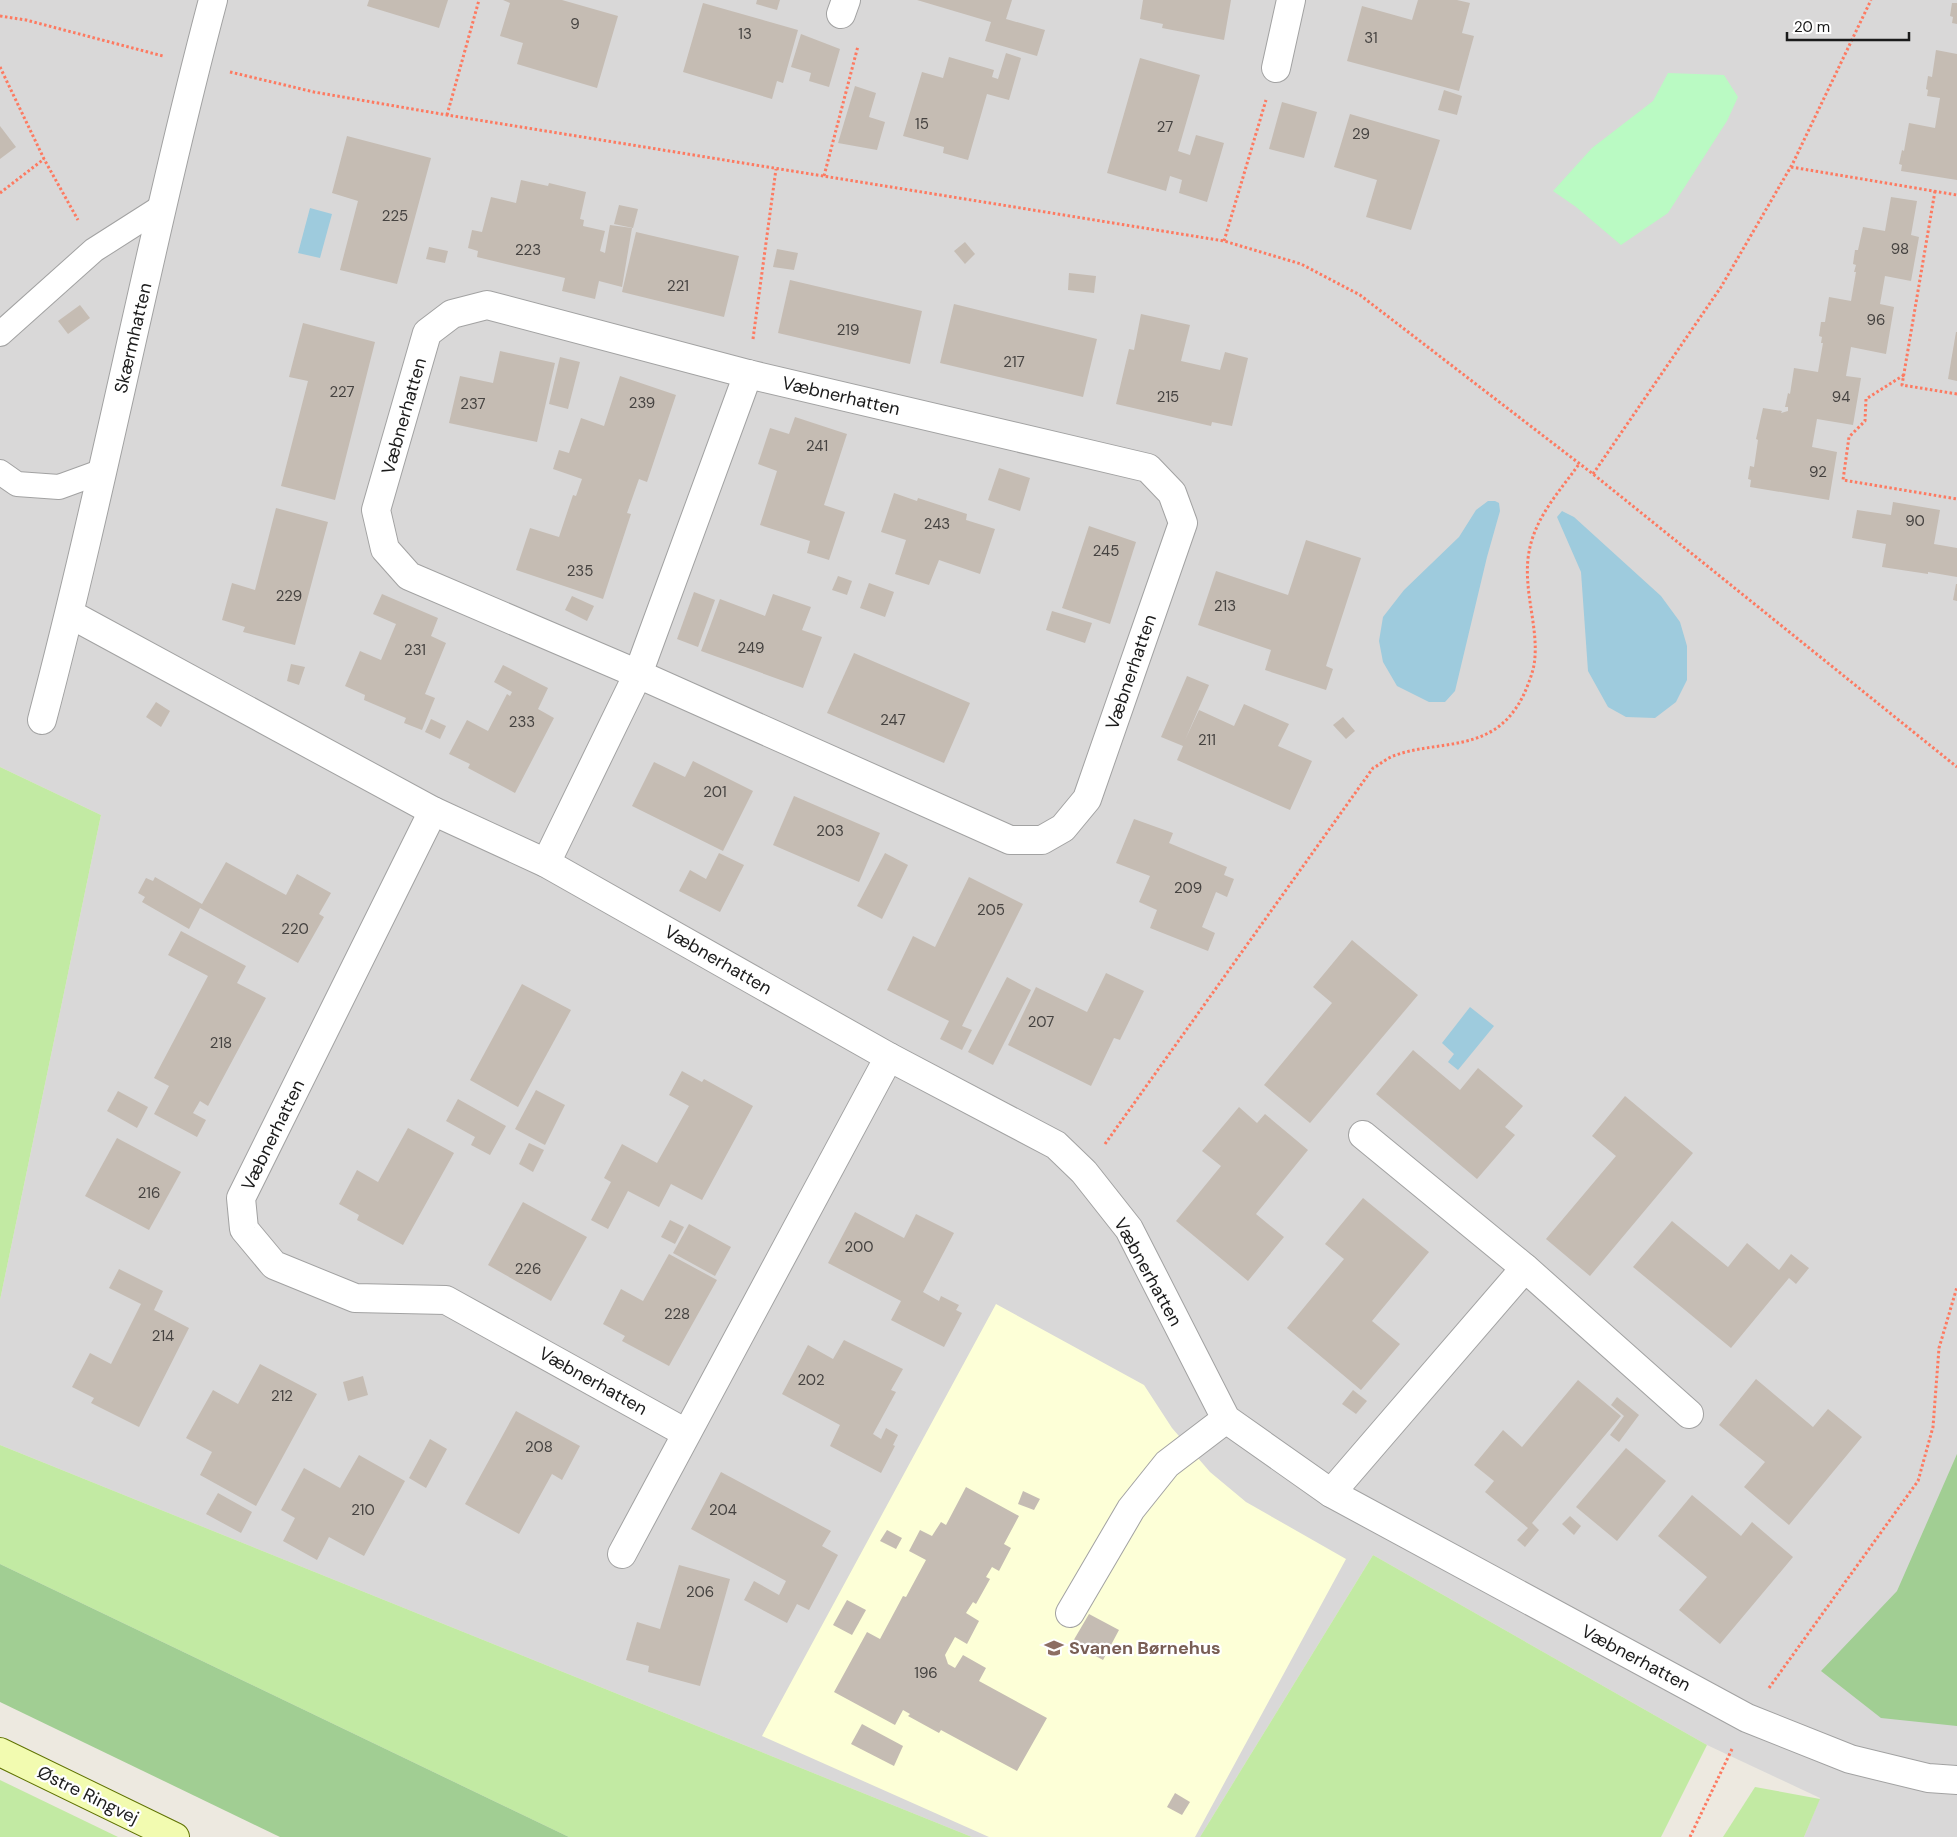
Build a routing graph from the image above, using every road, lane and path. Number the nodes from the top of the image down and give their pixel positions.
1 (213, 0) edge
2 (479, 0) edge
3 (1291, 0) edge
4 (1871, 0) edge
5 (844, 7) edge
6 (0, 16) edge
7 (196, 64) junction
8 (0, 67) edge
9 (1276, 68) joint
10 (447, 115) junction
11 (44, 159) junction
12 (1791, 167) junction
13 (776, 169) junction
14 (824, 176) junction
15 (1935, 191) junction
16 (0, 193) edge
17 (1957, 195) edge
18 (163, 206) junction
19 (1224, 240) junction
20 (94, 250) junction
21 (0, 334) edge
22 (748, 374) junction
23 (1904, 375) junction
24 (1957, 394) edge
25 (1580, 464) junction
26 (104, 471) junction
27 (0, 472) edge
28 (1593, 474) junction
29 (1957, 498) edge
30 (70, 614) junction
31 (638, 674) junction
32 (42, 720) dead end
33 (1957, 767) edge
34 (433, 810) junction
35 (546, 863) junction
36 (889, 1057) junction
37 (1363, 1135) dead end
38 (1084, 1172) junction
39 (1525, 1268) junction
40 (1957, 1287) edge
41 (1689, 1414) dead end
42 (1226, 1419) junction
43 (686, 1433) junction
44 (1331, 1493) junction
45 (622, 1554) dead end
46 (1070, 1613) dead end
47 (1747, 1718) junction
48 (0, 1752) edge
49 (1957, 1780) edge
50 (175, 1837) edge
51 (1690, 1837) edge

1 - 7 street, Skærmhatten
2 - 10 path
3 - 9 street
4 - 12 path
5 - 14 path
6 - 7 path
7 - 10 path
7 - 18 street, Skærmhatten
8 - 11 path
9 - 19 path
10 - 13 path
11 - 16 path
11 - 20 path
12 - 15 path
12 - 28 path
13 - 14 path
13 - 22 path
14 - 19 path
15 - 17 path
15 - 23 path
18 - 20 lane
18 - 26 street, Skærmhatten
19 - 25 path
20 - 21 lane
22 - 31 street
22 - 31 street, Væbnerhatten
22 - 31 street, Væbnerhatten
23 - 24 path
23 - 29 path
25 - 28 path
25 - 38 path
26 - 27 lane
26 - 30 street, Skærmhatten
28 - 33 path
30 - 32 street, Skærmhatten
30 - 34 street, Væbnerhatten
31 - 35 street
34 - 35 street, Væbnerhatten
34 - 43 street, Væbnerhatten
35 - 36 street, Væbnerhatten
36 - 38 street, Væbnerhatten
36 - 43 street
37 - 39 street
38 - 42 street, Væbnerhatten
39 - 41 street
39 - 44 street
40 - 47 path
42 - 44 street, Væbnerhatten
42 - 46 street
43 - 45 street
44 - 47 street, Væbnerhatten
47 - 49 street, Væbnerhatten
47 - 51 path
48 - 50 main road, Østre Ringvej

